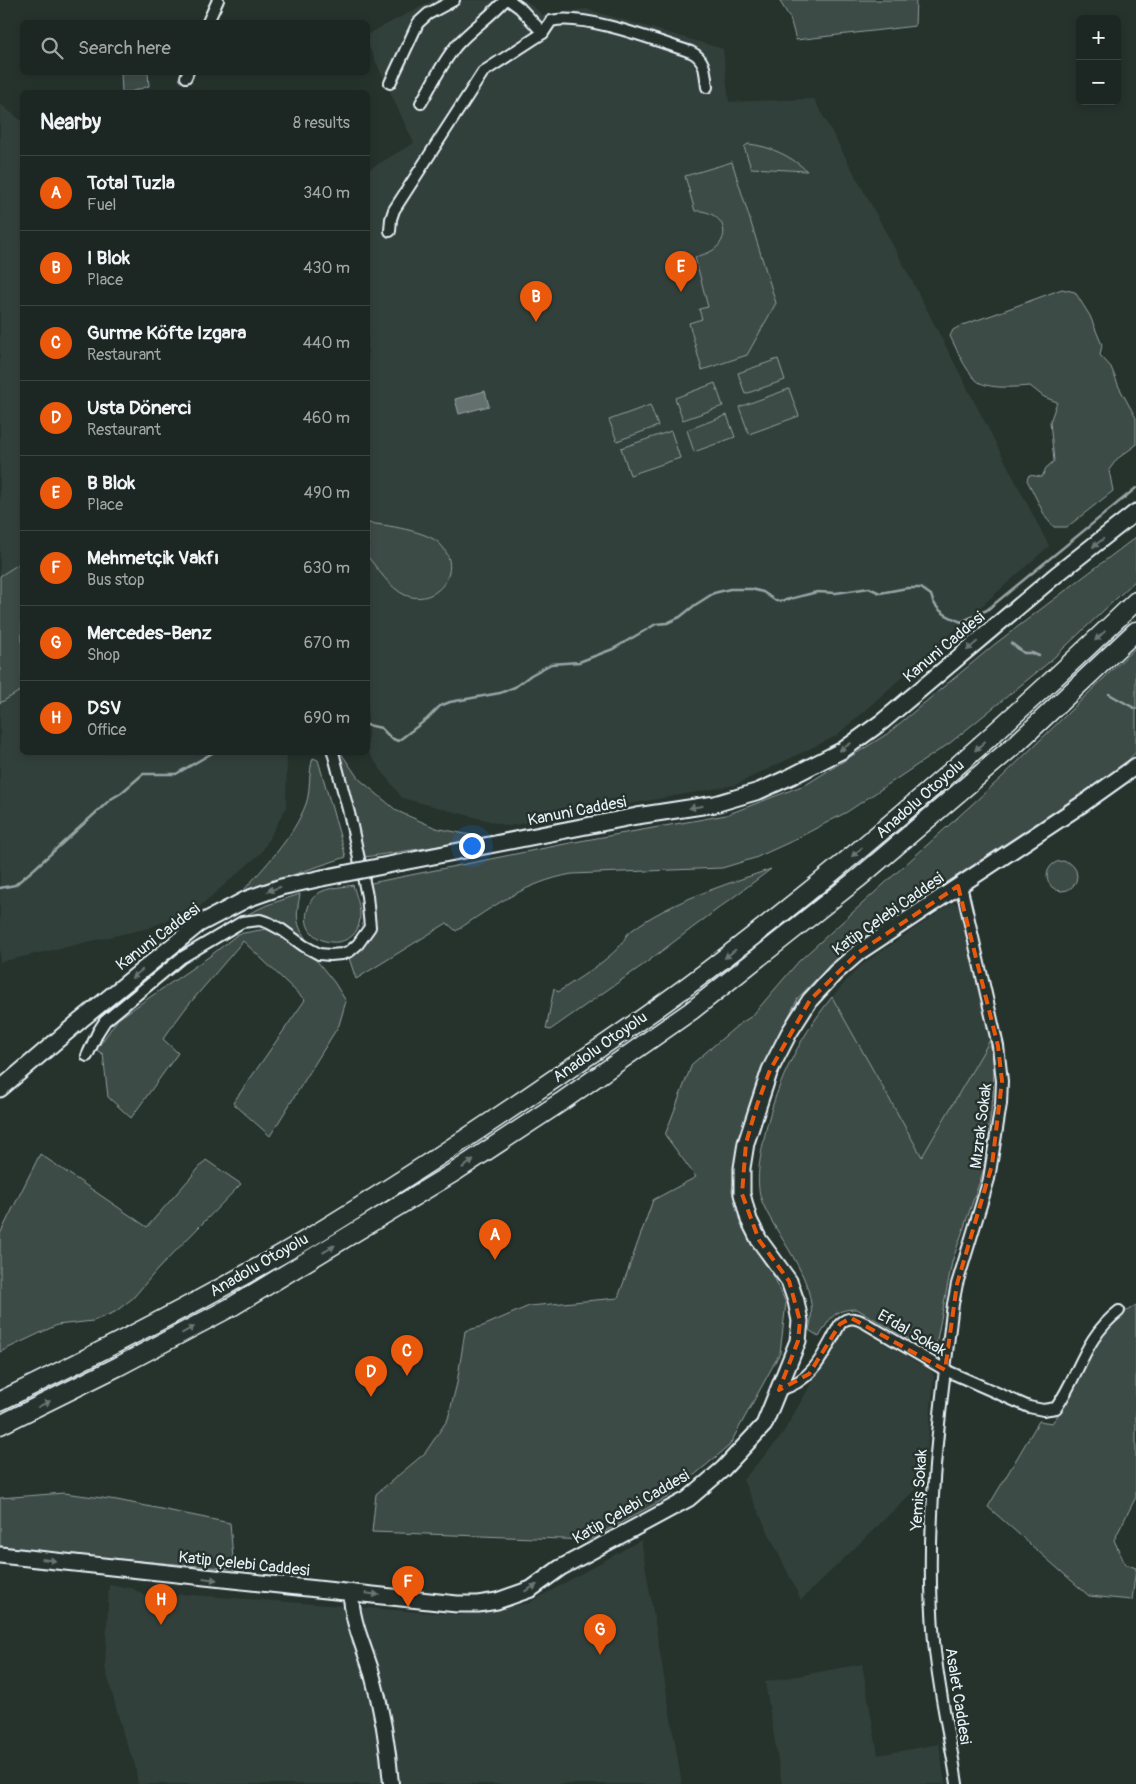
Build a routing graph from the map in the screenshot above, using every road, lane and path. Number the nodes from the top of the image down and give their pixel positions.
1 (218, 0) edge
2 (454, 0) edge
3 (505, 0) edge
4 (509, 0) edge
5 (209, 20) edge
6 (543, 33) junction
7 (390, 83) dead end
8 (707, 87) dead end
9 (421, 103) dead end
10 (390, 231) dead end
11 (1136, 512) edge
12 (1136, 601) edge
13 (1136, 631) edge
14 (334, 755) edge
15 (1136, 766) edge
16 (961, 884) junction
17 (87, 1056) dead end
18 (0, 1089) edge
19 (1119, 1311) dead end
20 (946, 1370) junction
21 (779, 1390) junction
22 (0, 1401) edge
23 (0, 1425) edge
24 (0, 1555) edge
25 (351, 1592) junction
26 (932, 1612) joint
27 (391, 1784) edge
28 (957, 1784) edge

1 - 5 street
2 - 7 street
3 - 9 street
4 - 6 street
6 - 8 street
6 - 10 street
11 -> 18 main road, Kanuni Caddesi, bridge
12 -> 22 highway, Anadolu Otoyolu
23 -> 13 highway, Anadolu Otoyolu
14 - 17 street
15 - 16 main road, Katip Çelebi Caddesi
16 - 20 street, Mızrak Sokak
16 - 21 main road, Katip Çelebi Caddesi
19 - 20 street, Efdal Sokak
20 - 21 street, Efdal Sokak
20 - 26 street, Yemiş Sokak
25 -> 21 main road, Katip Çelebi Caddesi
24 -> 25 main road, Katip Çelebi Caddesi
25 - 27 street
26 - 28 street, Asalet Caddesi

